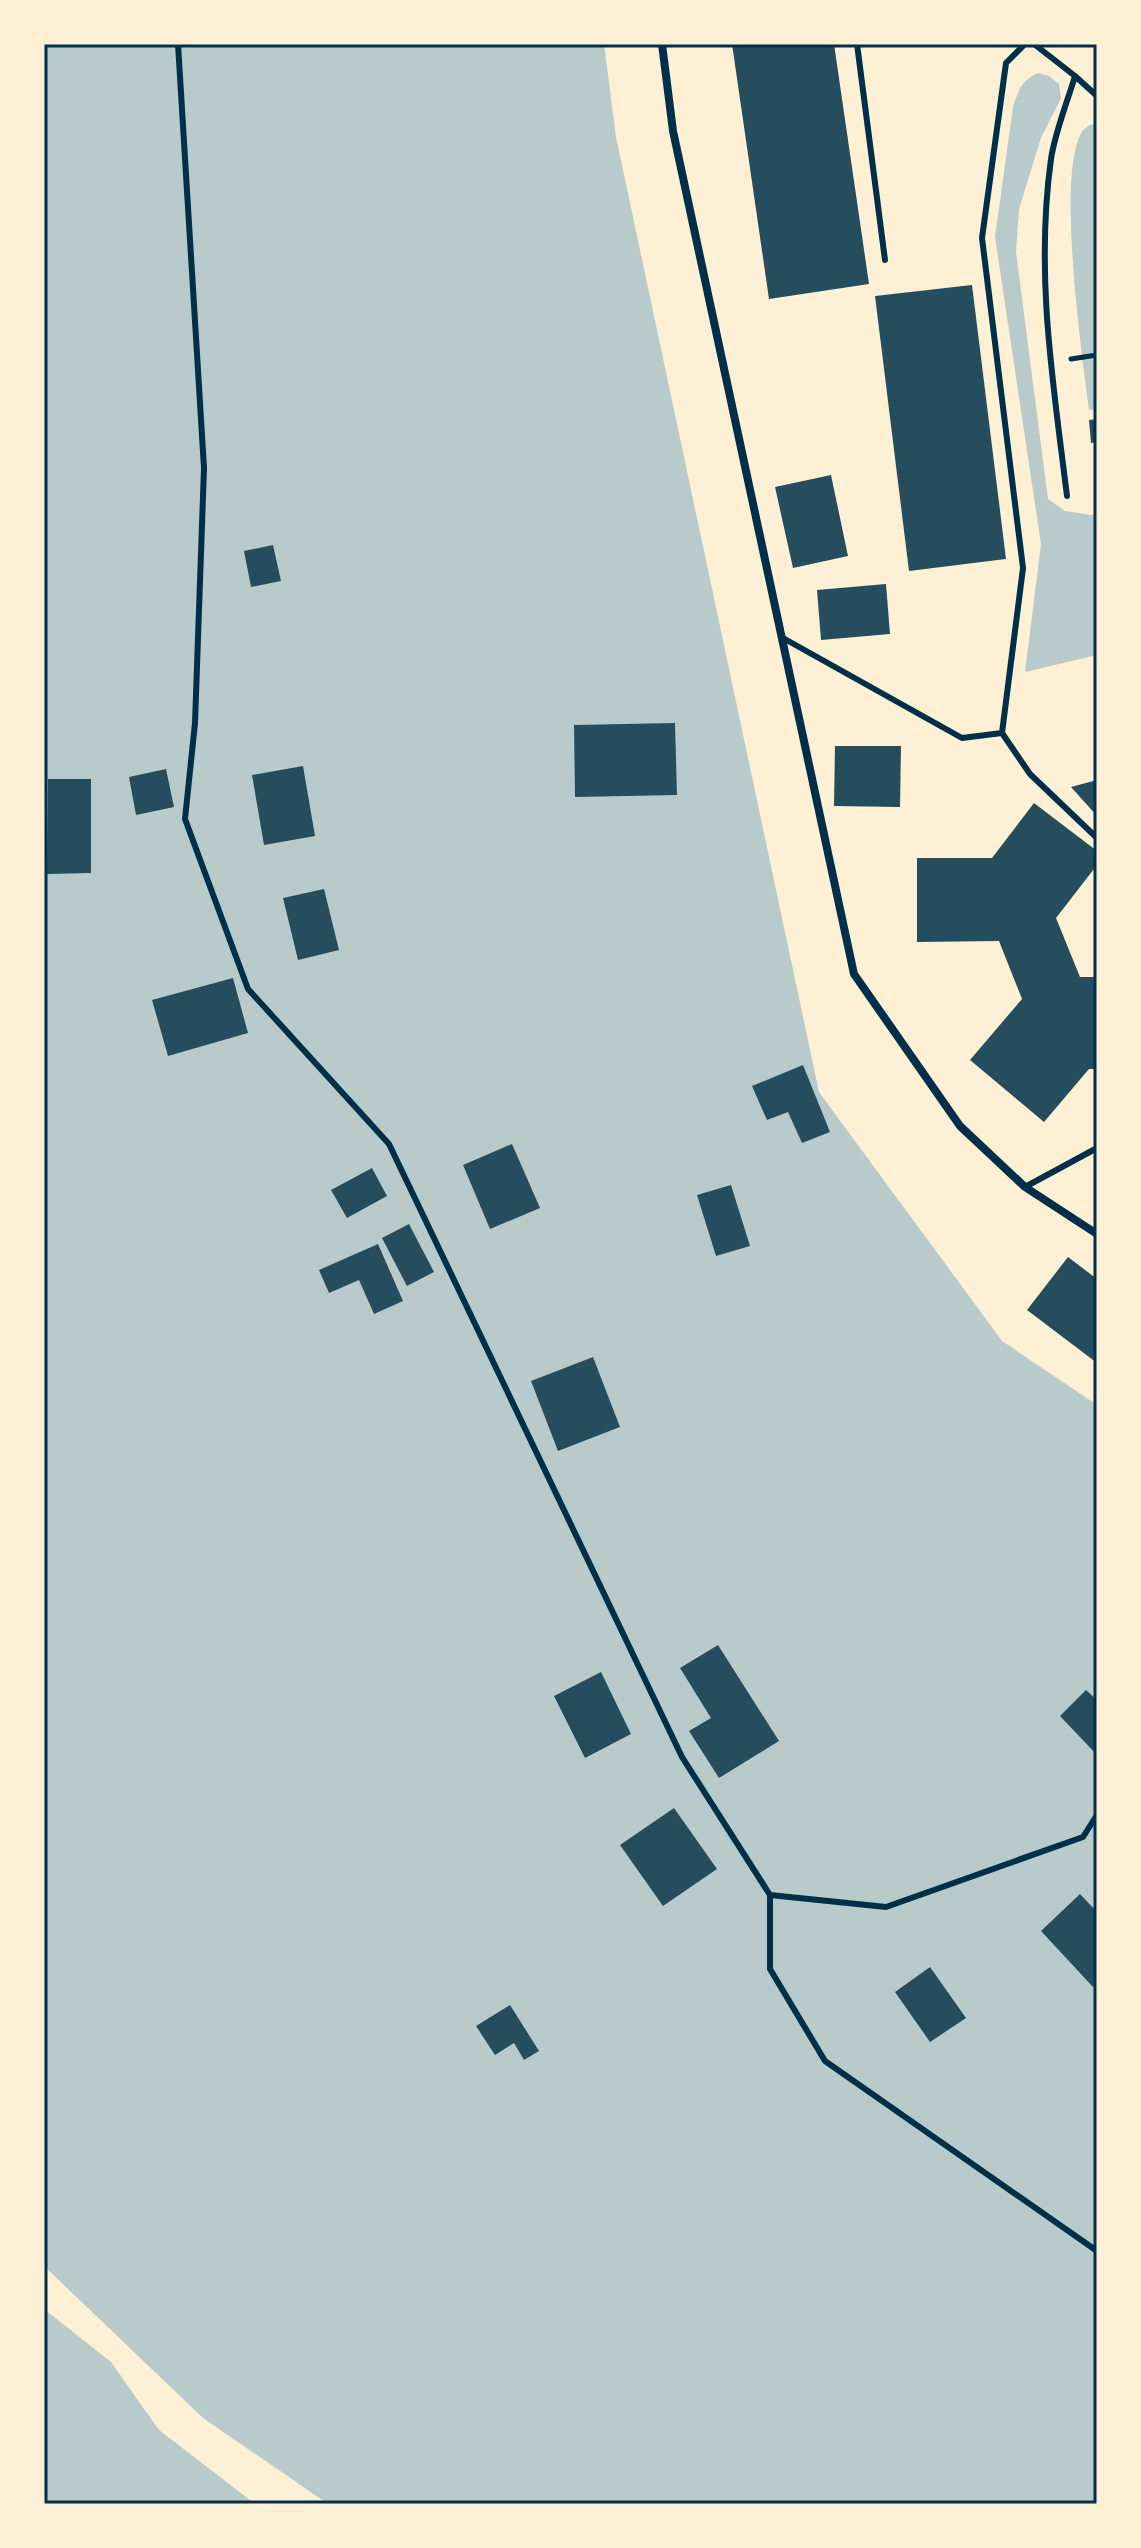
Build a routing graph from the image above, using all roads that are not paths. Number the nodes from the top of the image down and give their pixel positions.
1 (178, 44) edge
2 (662, 44) edge
3 (857, 44) edge
4 (1025, 44) edge
5 (1034, 44) edge
6 (1075, 76) junction
7 (1097, 96) edge
8 (885, 260) dead end
9 (1067, 496) dead end
10 (783, 638) junction
11 (1002, 733) junction
12 (1097, 838) edge
13 (1097, 1148) edge
14 (1025, 1187) junction
15 (1097, 1234) edge
16 (1097, 1815) edge
17 (770, 1895) junction
18 (1097, 2251) edge

1 - 17 lane
2 - 10 street
3 - 8 lane
4 - 11 lane
5 - 6 lane
6 - 7 lane
6 - 9 lane
10 - 11 lane
10 - 14 street
11 - 12 lane
13 - 14 lane
14 - 15 street
16 - 17 lane
17 - 18 lane

